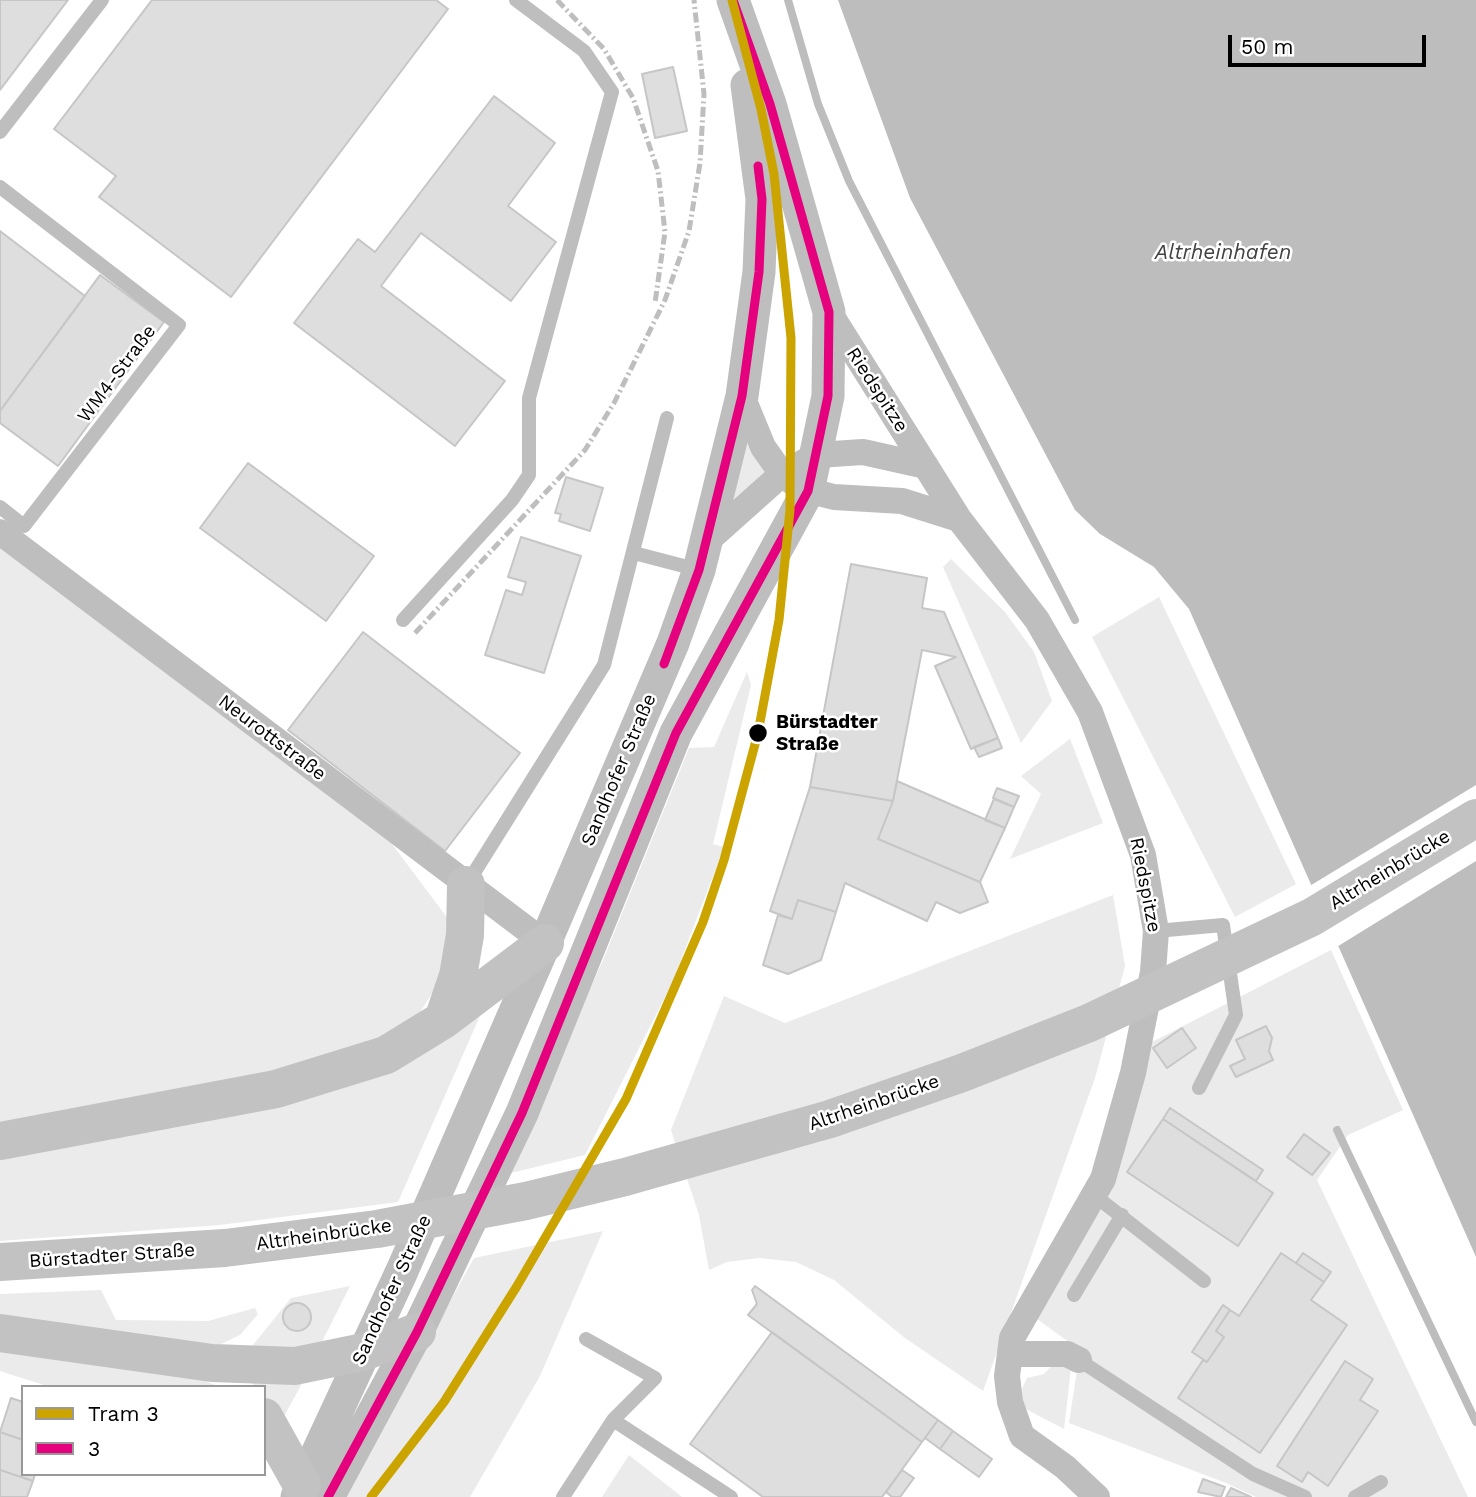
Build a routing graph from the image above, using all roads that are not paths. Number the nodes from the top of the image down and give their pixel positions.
1 (102, 0) edge
2 (516, 0) edge
3 (732, 0) edge
4 (0, 132) edge
5 (0, 187) edge
6 (829, 313) junction
7 (742, 396) junction
8 (667, 418) dead end
9 (817, 455) junction
10 (926, 466) junction
11 (795, 483) junction
12 (0, 507) edge
13 (959, 519) junction
14 (12, 529) edge
15 (634, 553) junction
16 (703, 556) junction
17 (403, 620) dead end
18 (1476, 818) edge
19 (466, 885) junction
20 (1156, 931) junction
21 (545, 943) junction
22 (584, 959) junction
23 (443, 1020) junction
24 (1199, 1088) dead end
25 (0, 1142) edge
26 (1094, 1195) junction
27 (1122, 1215) junction
28 (225, 1248) joint
29 (0, 1262) edge
30 (1204, 1281) dead end
31 (1074, 1295) dead end
32 (417, 1332) junction
33 (0, 1333) edge
34 (586, 1339) dead end
35 (363, 1352) junction
36 (1010, 1354) junction
37 (1079, 1360) joint
38 (225, 1375) edge
39 (266, 1420) edge
40 (612, 1420) junction
41 (1381, 1482) dead end
42 (309, 1493) edge
43 (563, 1497) edge
44 (731, 1497) edge
45 (1097, 1497) edge
46 (1305, 1497) edge
47 (1355, 1497) edge

1 - 4 lane
2 - 17 lane
3 - 6 street, Sandhofer Straße
3 - 7 street, Sandhofer Straße
5 - 14 lane, WM4-Straße
6 - 9 street, Sandhofer Straße
6 - 10 street, Riedspitze
7 - 11 street
7 - 16 street, Sandhofer Straße
8 - 15 lane
9 - 10 street, Riedspitze
9 - 11 street, Sandhofer Straße
10 - 13 street, Riedspitze
11 - 13 street
11 - 16 street
11 - 22 street, Sandhofer Straße
12 - 14 lane
13 - 20 street, Riedspitze
14 - 19 street, Neurottstraße
15 - 16 lane
15 - 19 lane
16 - 21 street, Sandhofer Straße
18 - 28 main road, Altrheinbrücke
19 - 21 street, Neurottstraße
19 - 23 main road
20 - 24 lane
20 - 26 street, Riedspitze
21 - 22 street
21 - 23 main road
21 - 35 street, Sandhofer Straße
22 - 32 street, Sandhofer Straße
23 - 25 main road
26 - 27 lane
26 - 36 street, Riedspitze
27 - 30 lane
27 - 31 lane
28 - 29 main road, Bürstadter Straße
32 - 35 main road
32 - 42 street, Sandhofer Straße
33 - 38 main road
34 - 40 lane
35 - 38 main road
35 - 42 street, Sandhofer Straße
36 - 37 street
36 - 45 street, Riedspitze
37 - 46 lane
39 - 42 main road
40 - 43 lane
40 - 44 lane
41 - 47 lane

